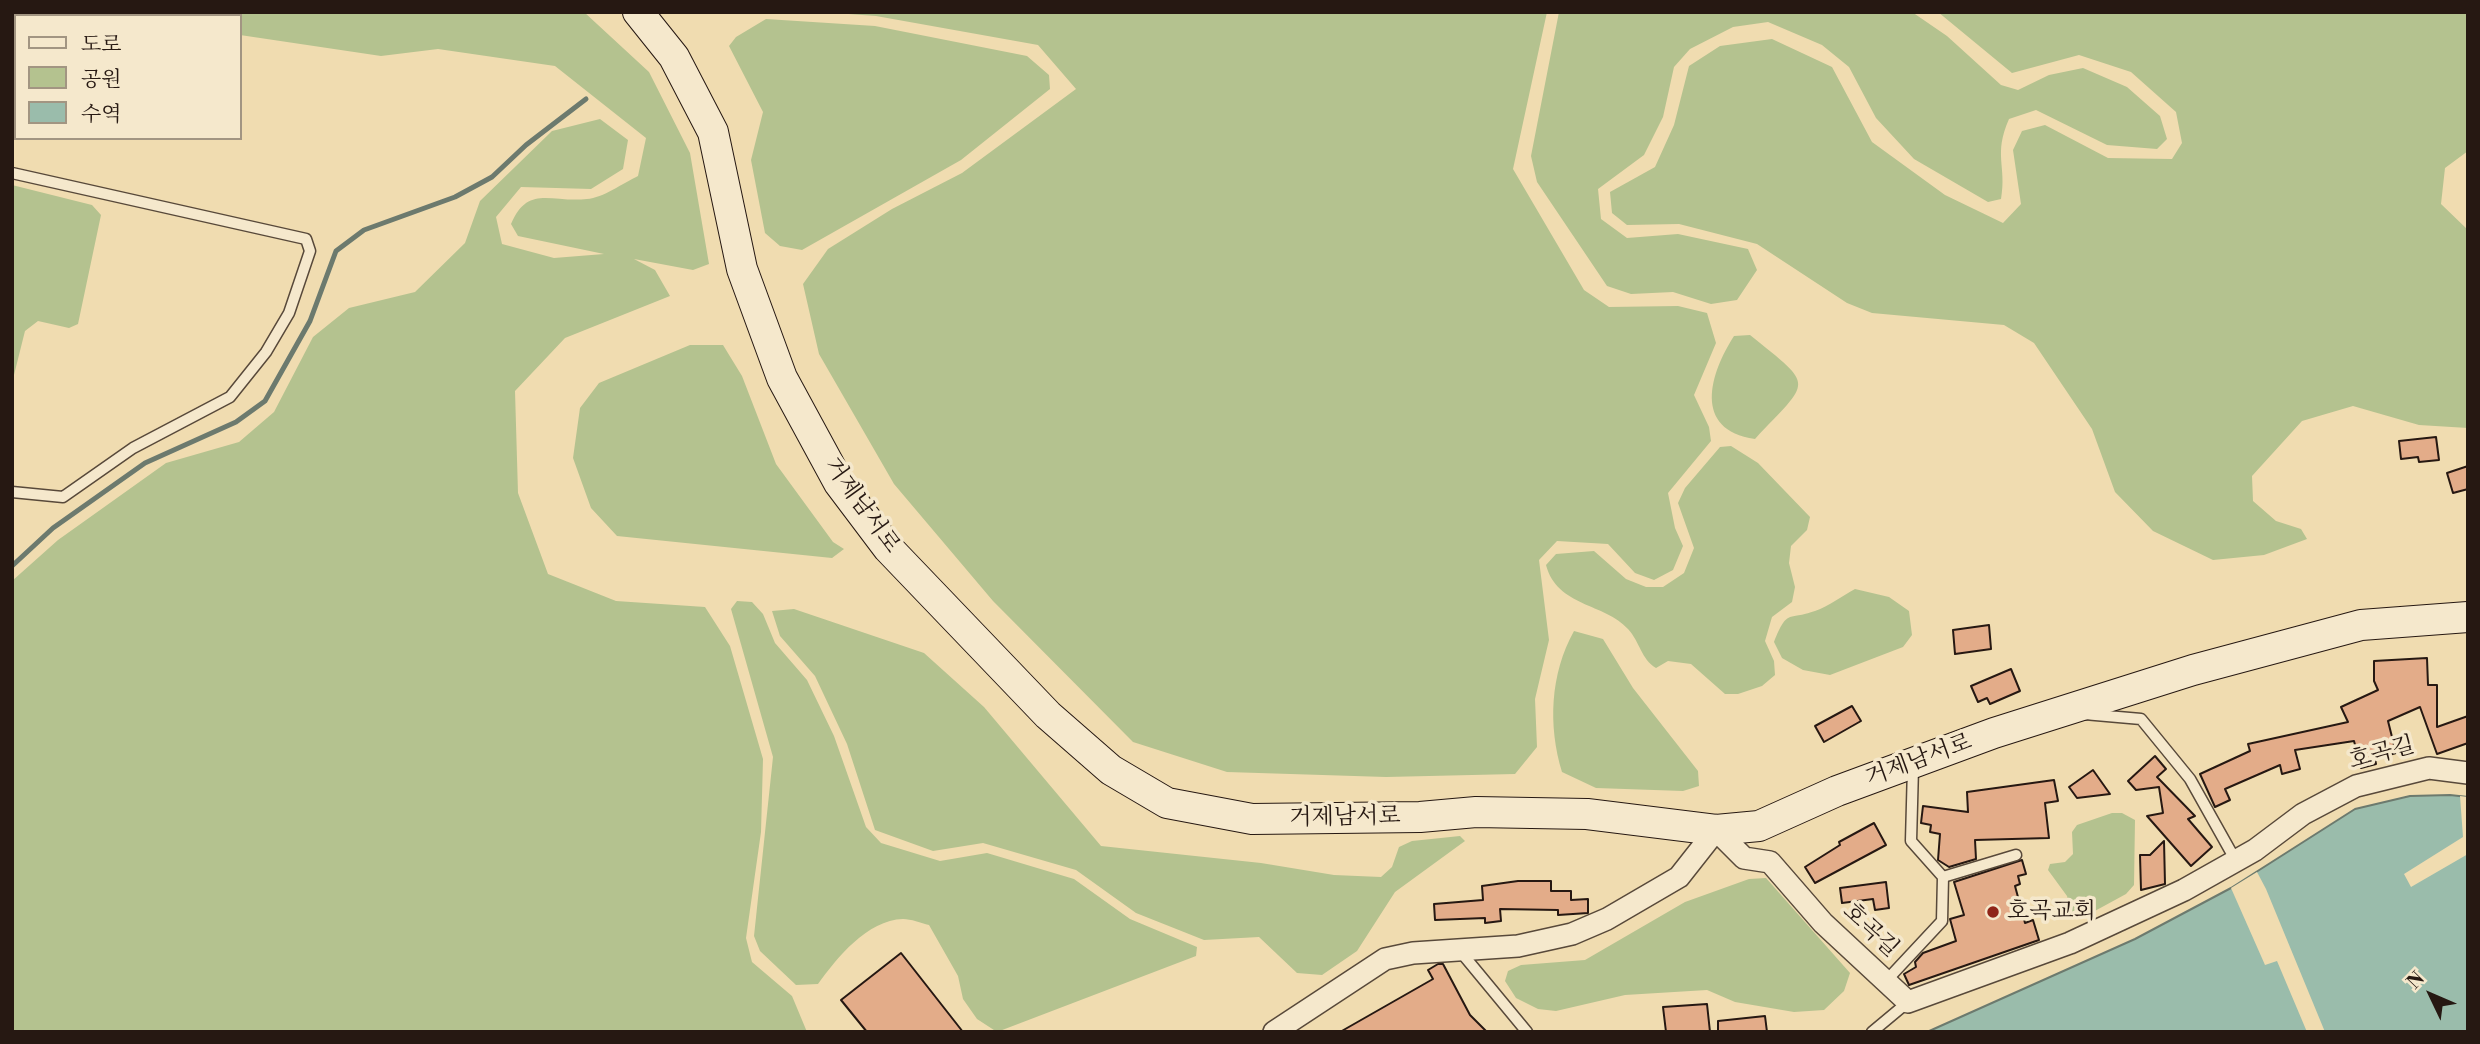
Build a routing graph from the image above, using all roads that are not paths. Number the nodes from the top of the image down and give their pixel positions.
1 (638, 12) edge
2 (12, 173) edge
3 (12, 492) edge
4 (2468, 617) edge
5 (2060, 712) junction
6 (1913, 763) junction
7 (2468, 773) edge
8 (1716, 830) junction
9 (2016, 855) dead end
10 (2236, 861) junction
11 (1943, 877) junction
12 (1460, 951) junction
13 (1886, 981) junction
14 (1908, 1002) junction
15 (1274, 1032) edge
16 (1527, 1032) edge
17 (1872, 1032) edge

1 - 8 main road, 거제남서로
2 - 3 lane
4 - 5 main road, 거제남서로
5 - 6 main road, 거제남서로
5 - 10 lane
6 - 8 main road, 거제남서로
6 - 11 lane
7 - 10 street, 호곡길
8 - 12 street
8 - 13 street, 호곡길
9 - 11 lane
10 - 14 street, 호곡길
11 - 13 lane
12 - 15 street
12 - 16 lane
13 - 14 street, 호곡길
14 - 17 lane

